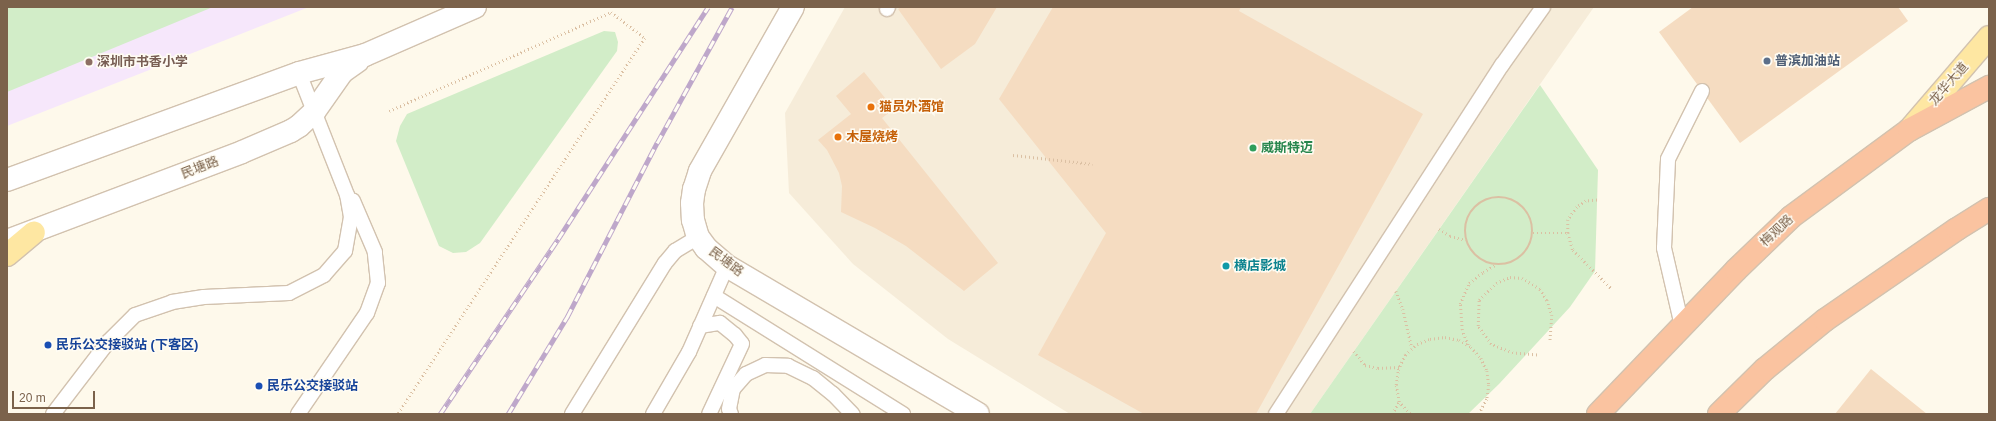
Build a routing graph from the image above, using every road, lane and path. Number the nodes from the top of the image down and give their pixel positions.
1 (475, 7) edge
2 (793, 7) edge
3 (1543, 7) edge
4 (1989, 37) edge
5 (365, 56) junction
6 (299, 73) junction
7 (1989, 87) edge
8 (1702, 91) dead end
9 (389, 111) dead end
10 (314, 112) junction
11 (1909, 130) junction
12 (1012, 156) dead end
13 (1092, 164) dead end
14 (7, 180) edge
15 (348, 195) junction
16 (1597, 200) dead end
17 (1989, 209) edge
18 (1439, 229) dead end
19 (34, 232) junction
20 (1533, 233) junction
21 (1568, 233) junction
22 (698, 237) junction
23 (7, 240) edge
24 (1466, 240) junction
25 (7, 255) edge
26 (1495, 265) junction
27 (727, 266) junction
28 (1610, 288) dead end
29 (1396, 291) dead end
30 (714, 296) junction
31 (700, 326) junction
32 (1682, 326) junction
33 (1550, 341) dead end
34 (1468, 345) junction
35 (1412, 348) junction
36 (1354, 351) dead end
37 (1537, 355) dead end
38 (1399, 367) junction
39 (1399, 402) junction
40 (53, 414) edge
41 (298, 414) edge
42 (398, 414) edge
43 (572, 414) edge
44 (653, 414) edge
45 (709, 414) edge
46 (731, 414) edge
47 (852, 414) edge
48 (903, 414) edge
49 (978, 414) edge
50 (1276, 414) edge
51 (1392, 414) edge
52 (1410, 414) edge
53 (1479, 414) edge
54 (1598, 414) edge
55 (1719, 414) edge

1 - 5 main road, 民塘路
2 - 22 main road, 民塘路
3 - 50 lane
4 - 11 main road, 龙华大道
5 - 6 main road, 民塘路
5 - 10 main road, 民塘路
6 - 10 lane
6 - 14 main road, 民塘路
7 - 11 highway, 梅观路
8 - 32 lane
9 - 42 path
10 - 15 lane
10 - 19 main road, 民塘路
11 - 32 highway, 梅观路
12 - 13 path
15 - 40 lane
15 - 41 lane
16 - 21 path
17 - 55 highway
18 - 24 path
19 - 23 main road, 民塘路
19 - 25 main road
20 - 21 path
20 - 24 path
20 - 26 path
21 - 28 path
22 - 27 main road, 民塘路
22 - 43 lane
24 - 26 path
26 - 34 path
27 - 30 lane
27 - 49 main road, 民塘路
29 - 35 path
30 - 31 lane
30 - 48 lane
31 - 44 lane
31 - 45 lane
32 - 54 highway, 梅观路
33 - 37 path
34 - 35 path
34 - 53 path
35 - 38 path
36 - 38 path
38 - 39 path
39 - 51 path
39 - 52 path
46 - 47 lane

